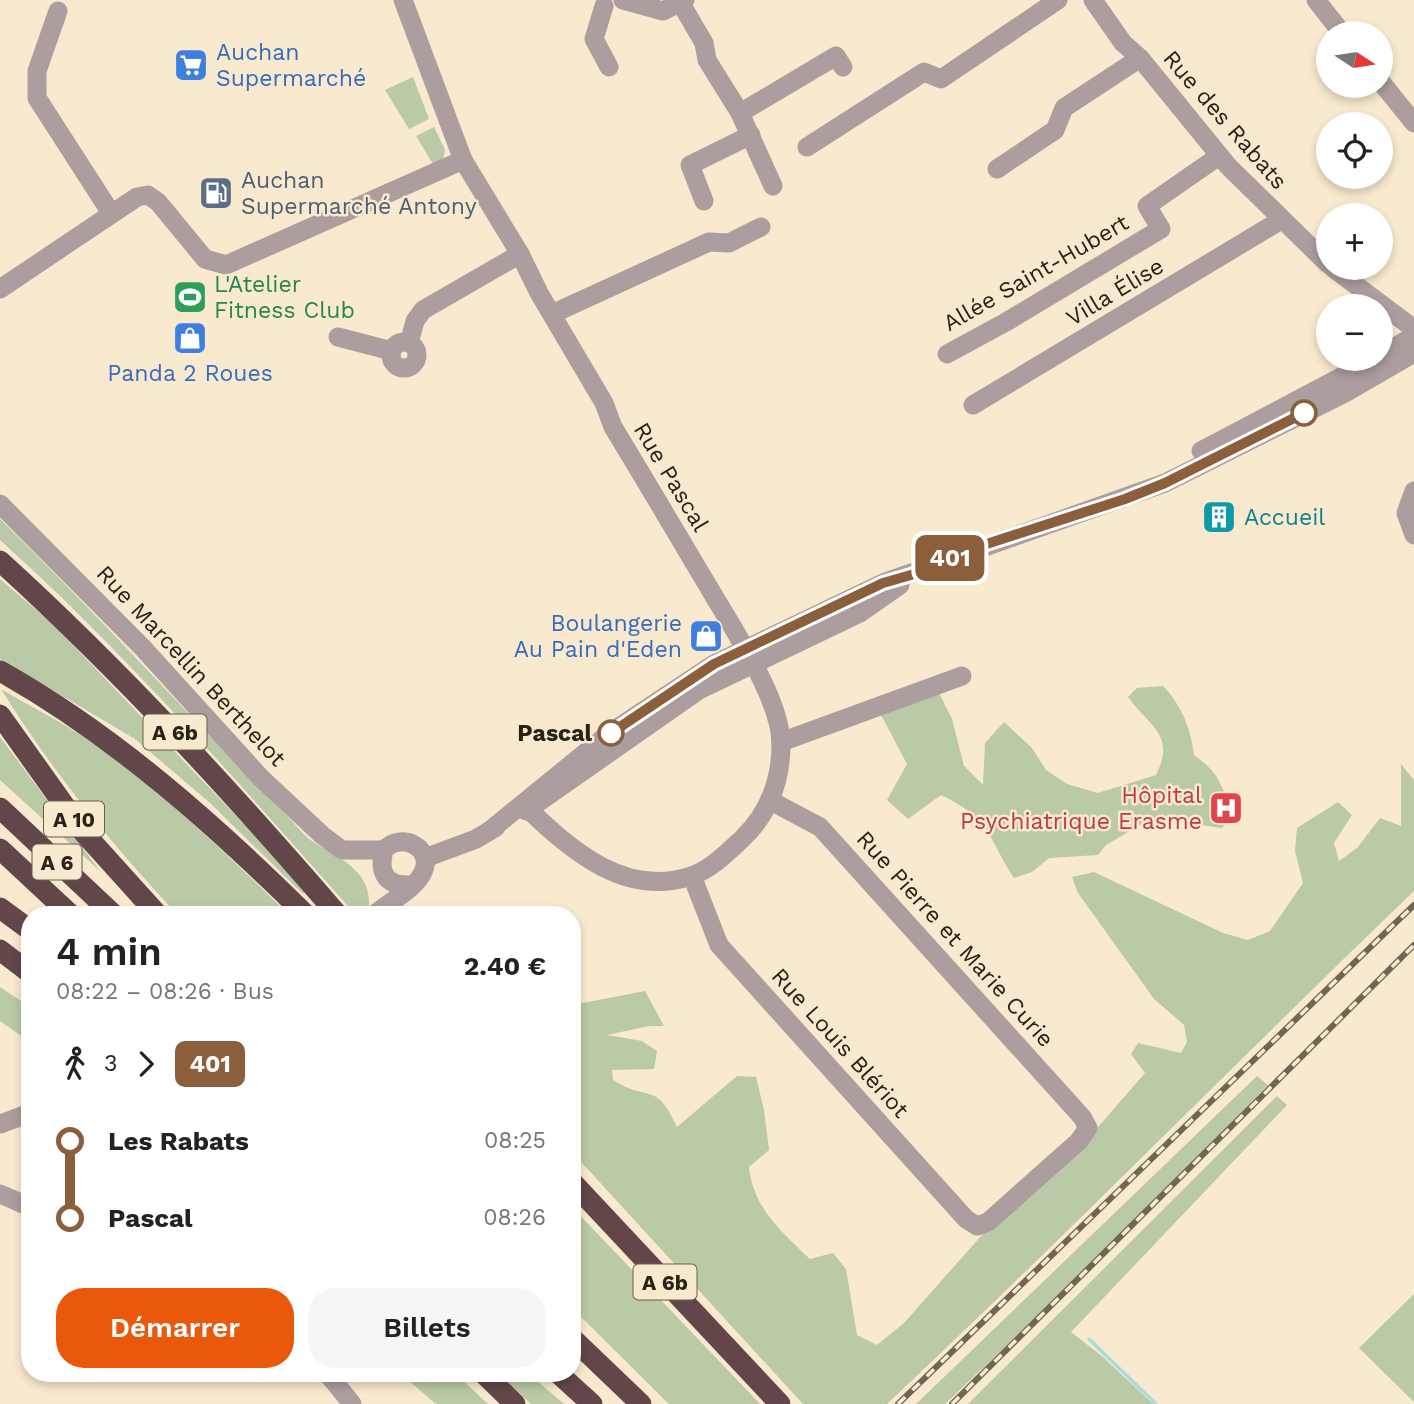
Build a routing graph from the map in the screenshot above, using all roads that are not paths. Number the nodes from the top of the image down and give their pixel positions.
1 (403, 0) edge
2 (623, 0) edge
3 (1058, 0) edge
4 (1093, 0) edge
5 (1316, 0) edge
6 (682, 1) edge
7 (604, 2) edge
8 (58, 11) dead end
9 (1333, 21) edge
10 (1140, 58) junction
11 (608, 67) dead end
12 (843, 67) dead end
13 (1393, 97) edge
14 (740, 113) junction
15 (1414, 123) edge
16 (751, 135) junction
17 (807, 147) dead end
18 (1219, 156) junction
19 (463, 160) junction
20 (997, 169) dead end
21 (773, 186) dead end
22 (704, 201) dead end
23 (111, 213) junction
24 (1281, 220) junction
25 (761, 227) dead end
26 (1316, 253) edge
27 (520, 254) junction
28 (1350, 280) edge
29 (0, 289) edge
30 (552, 314) junction
31 (1414, 329) edge
32 (1414, 336) edge
33 (338, 337) dead end
34 (1393, 348) edge
35 (1414, 353) edge
36 (947, 354) dead end
37 (1352, 371) edge
38 (972, 405) dead end
39 (1414, 491) edge
40 (0, 503) edge
41 (1068, 516) junction
42 (1414, 535) edge
43 (0, 561) edge
44 (748, 656) junction
45 (0, 671) edge
46 (962, 676) dead end
47 (0, 715) edge
48 (781, 742) junction
49 (771, 801) junction
50 (0, 808) edge
51 (529, 810) junction
52 (488, 832) junction
53 (0, 849) edge
54 (425, 858) junction
55 (383, 865) junction
56 (692, 876) junction
57 (410, 885) junction
58 (61, 906) edge
59 (104, 906) edge
60 (150, 906) edge
61 (296, 906) edge
62 (330, 906) edge
63 (380, 906) edge
64 (384, 906) edge
65 (0, 908) edge
66 (21, 923) edge
67 (0, 950) edge
68 (21, 966) edge
69 (21, 1117) edge
70 (1, 1123) edge
71 (581, 1192) edge
72 (0, 1194) edge
73 (21, 1203) edge
74 (977, 1226) joint
75 (581, 1347) edge
76 (334, 1382) edge
77 (492, 1382) edge
78 (568, 1382) edge
79 (352, 1404) edge
80 (515, 1404) edge
81 (592, 1404) edge
82 (641, 1404) edge
83 (780, 1404) edge

1 - 19 street, Rue Pascal
2 - 6 street
3 - 17 street
4 - 10 street, Rue des Rabats
5 - 9 street
6 - 14 street
7 - 11 street
8 - 23 street
10 - 18 street, Rue des Rabats
10 - 20 street
12 - 14 street
13 - 15 street
14 - 16 street
16 - 21 street
16 - 22 street
18 - 24 street, Rue des Rabats
18 - 36 street, Allée Saint-Hubert
19 - 23 street
19 - 27 street, Rue Pascal
23 - 29 street
24 - 26 street, Rue des Rabats
24 - 38 street, Villa Élise
25 - 30 street
27 - 30 street, Rue Pascal
27 - 33 street
28 - 31 street
30 - 44 street, Rue Pascal
32 - 34 street
35 - 41 street
37 - 41 street
39 - 42 street
40 - 55 street, Rue Marcellin Berthelot
41 - 44 street
43 - 62 highway, A 6b
44 - 48 street, Rue Pascal
44 - 51 street
44 - 52 street
45 - 61 highway
46 - 48 street
47 - 60 highway, A 10
48 - 49 street
49 - 56 street
49 - 74 street, Rue Pierre et Marie Curie
50 - 59 highway, A 6
51 - 52 street
51 - 56 street
52 - 54 street
53 - 58 highway, A 6
54 - 55 street
54 - 57 street
55 - 57 street
55 - 63 street
56 - 74 street, Rue Louis Blériot
57 - 64 street
65 - 66 highway
67 - 68 highway
69 - 70 street
71 - 83 highway, A 6b
72 - 73 street
75 - 82 highway
76 - 79 street
77 - 80 highway
78 - 81 highway

